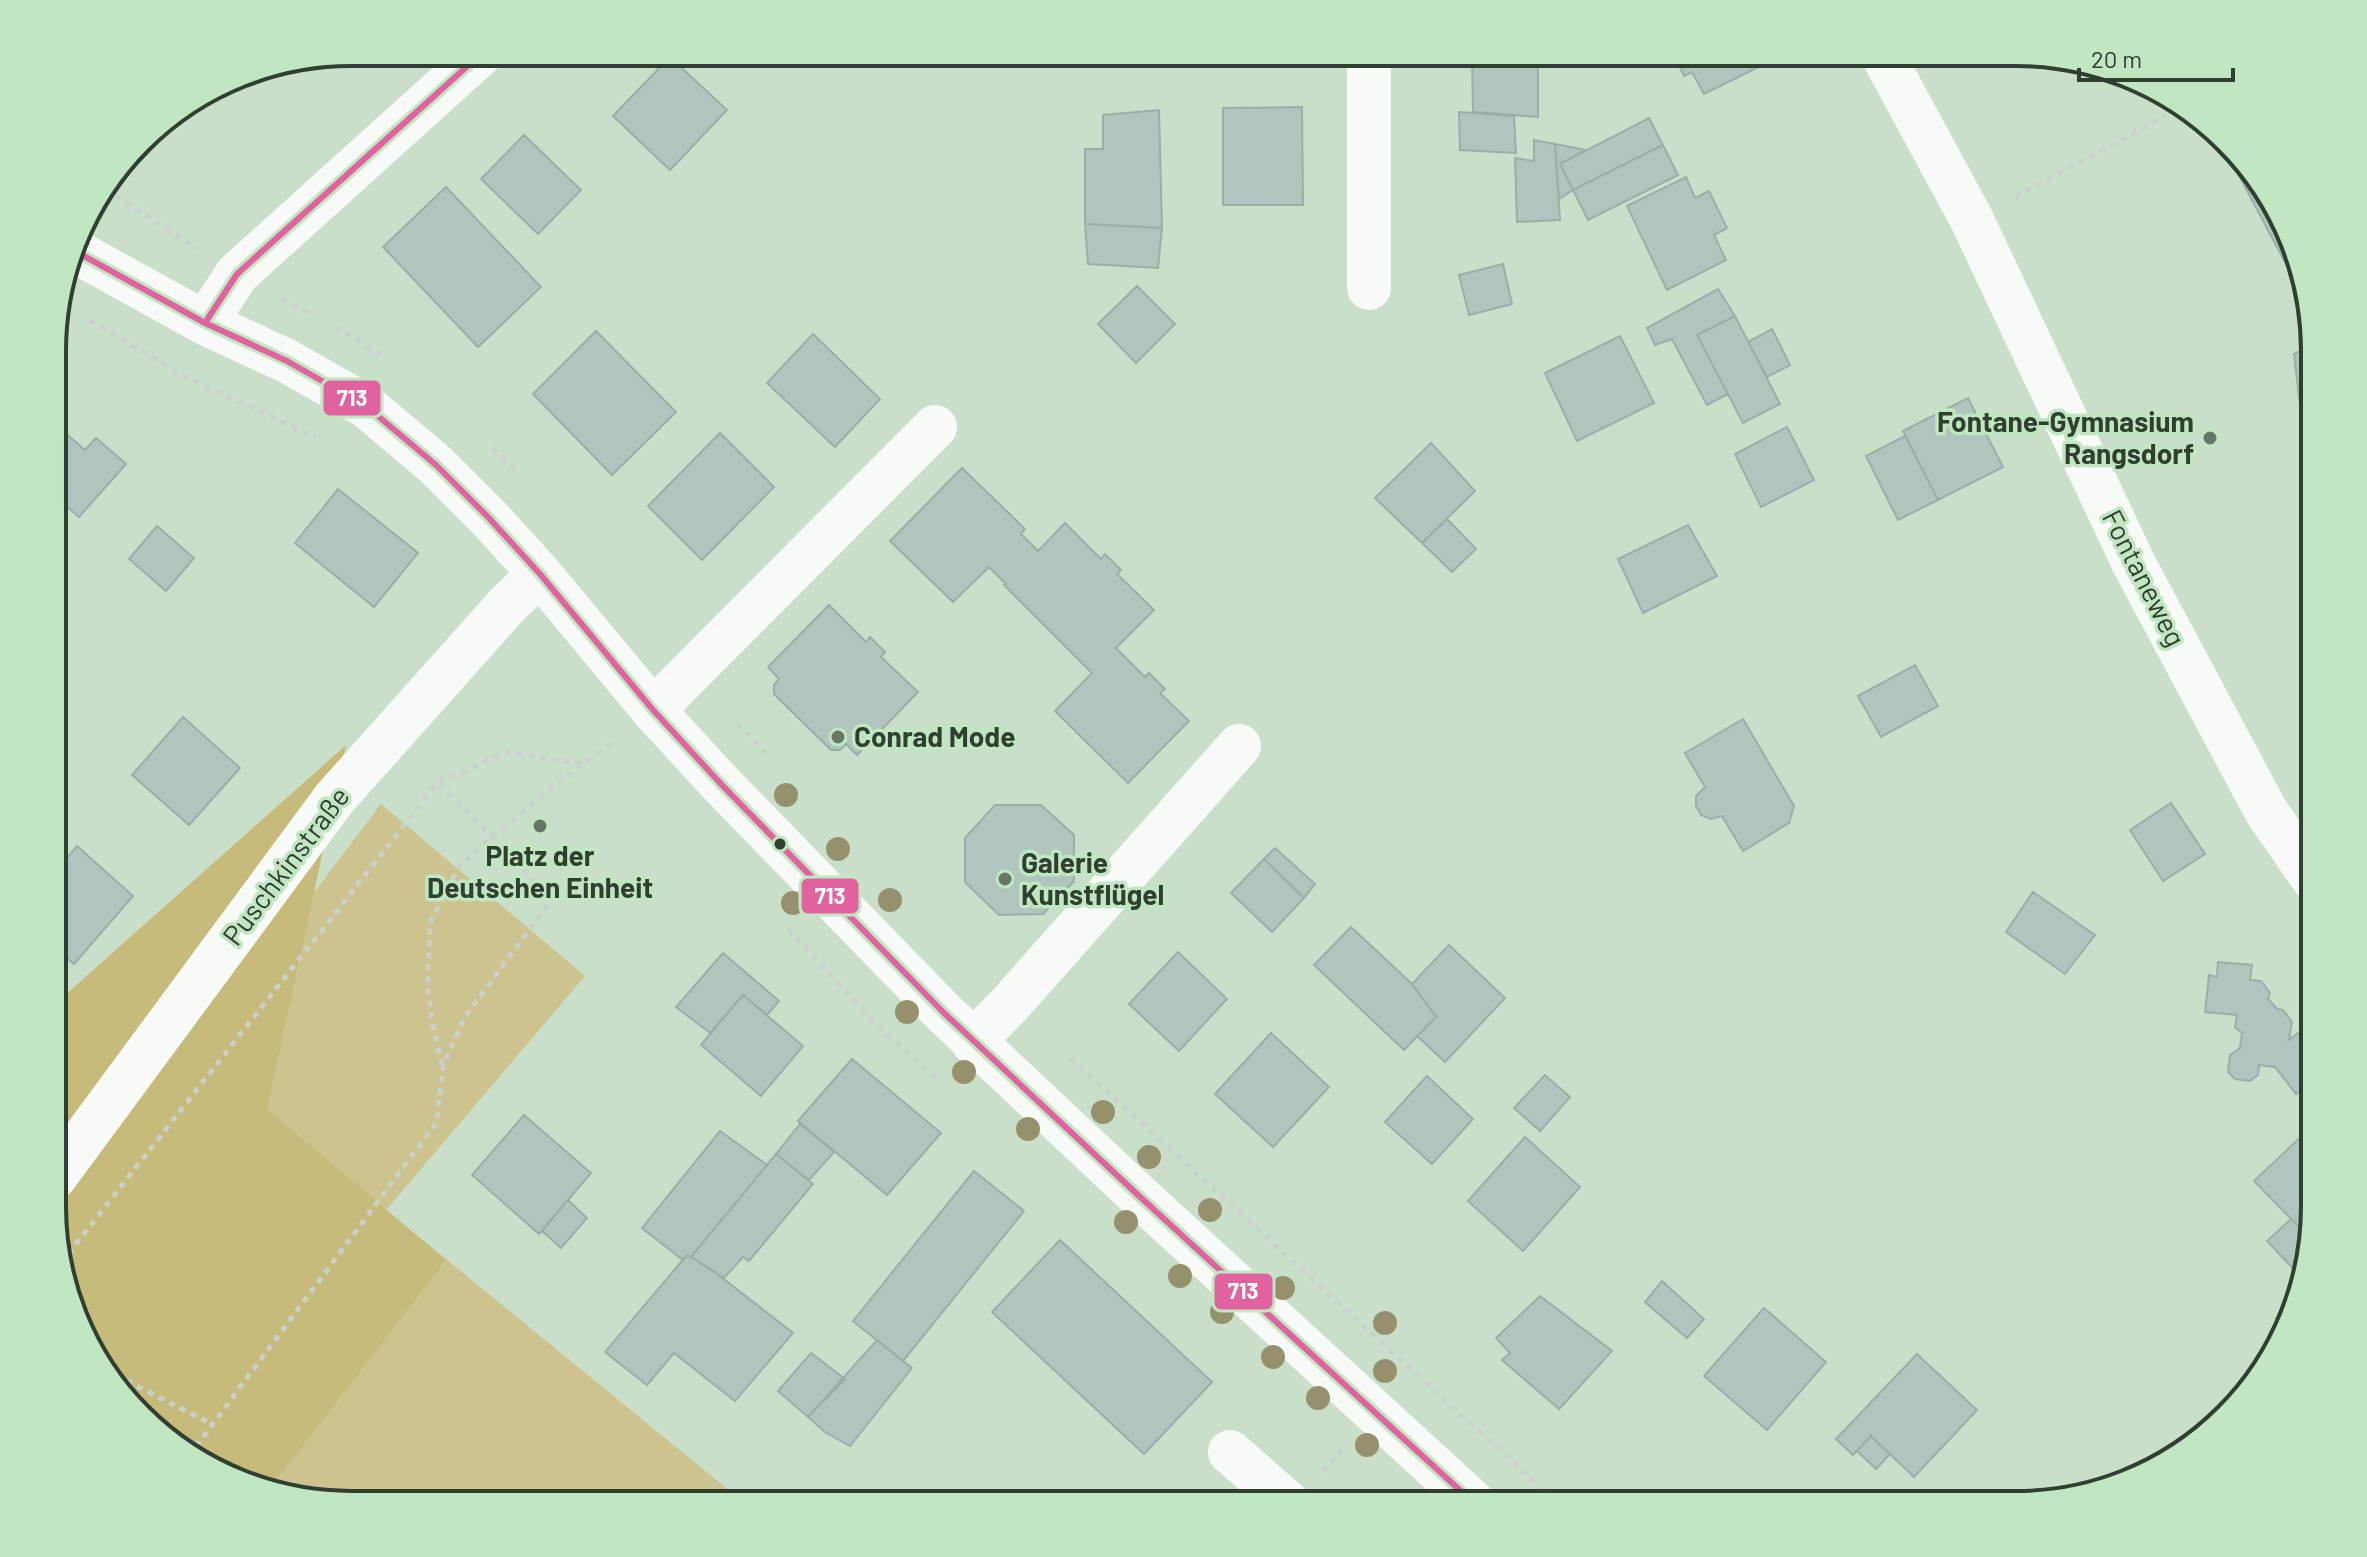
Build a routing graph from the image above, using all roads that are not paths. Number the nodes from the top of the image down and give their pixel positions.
1 (467, 66) edge
2 (1369, 66) edge
3 (1889, 66) edge
4 (83, 255) edge
5 (1369, 288) dead end
6 (205, 323) junction
7 (935, 427) dead end
8 (540, 574) junction
9 (653, 710) junction
10 (1239, 746) dead end
11 (2301, 861) edge
12 (973, 1042) junction
13 (66, 1162) edge
14 (1230, 1452) dead end
15 (1297, 1491) edge
16 (1449, 1491) edge

1 - 6 street
2 - 5 street
3 - 11 street, Fontaneweg
4 - 6 street
6 - 8 street
7 - 9 street
8 - 9 street
8 - 13 street, Puschkinstraße
9 - 12 street
10 - 12 street
12 - 16 street
14 - 15 street

